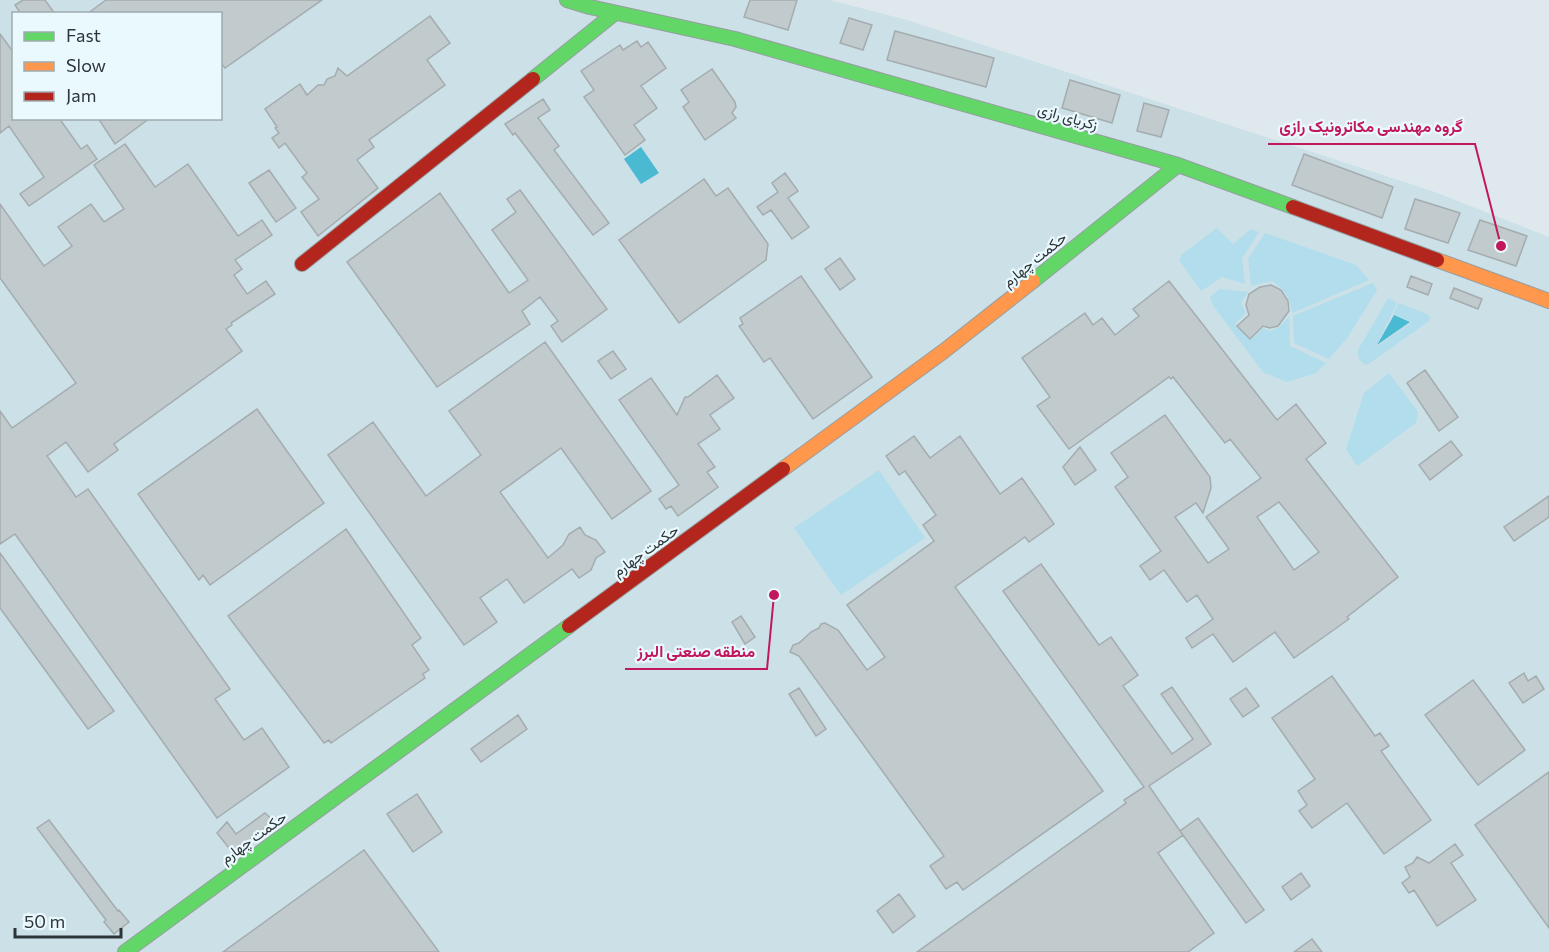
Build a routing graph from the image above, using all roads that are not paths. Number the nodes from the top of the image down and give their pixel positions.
1 (567, 0) edge
2 (615, 13) junction
3 (1178, 165) junction
4 (302, 264) dead end
5 (1549, 301) edge
6 (124, 952) edge

1 - 2 street, زکریای رازی
2 - 3 street, زکریای رازی
2 - 4 street
3 - 5 street, زکریای رازی
3 - 6 street, حکمت چهارم

